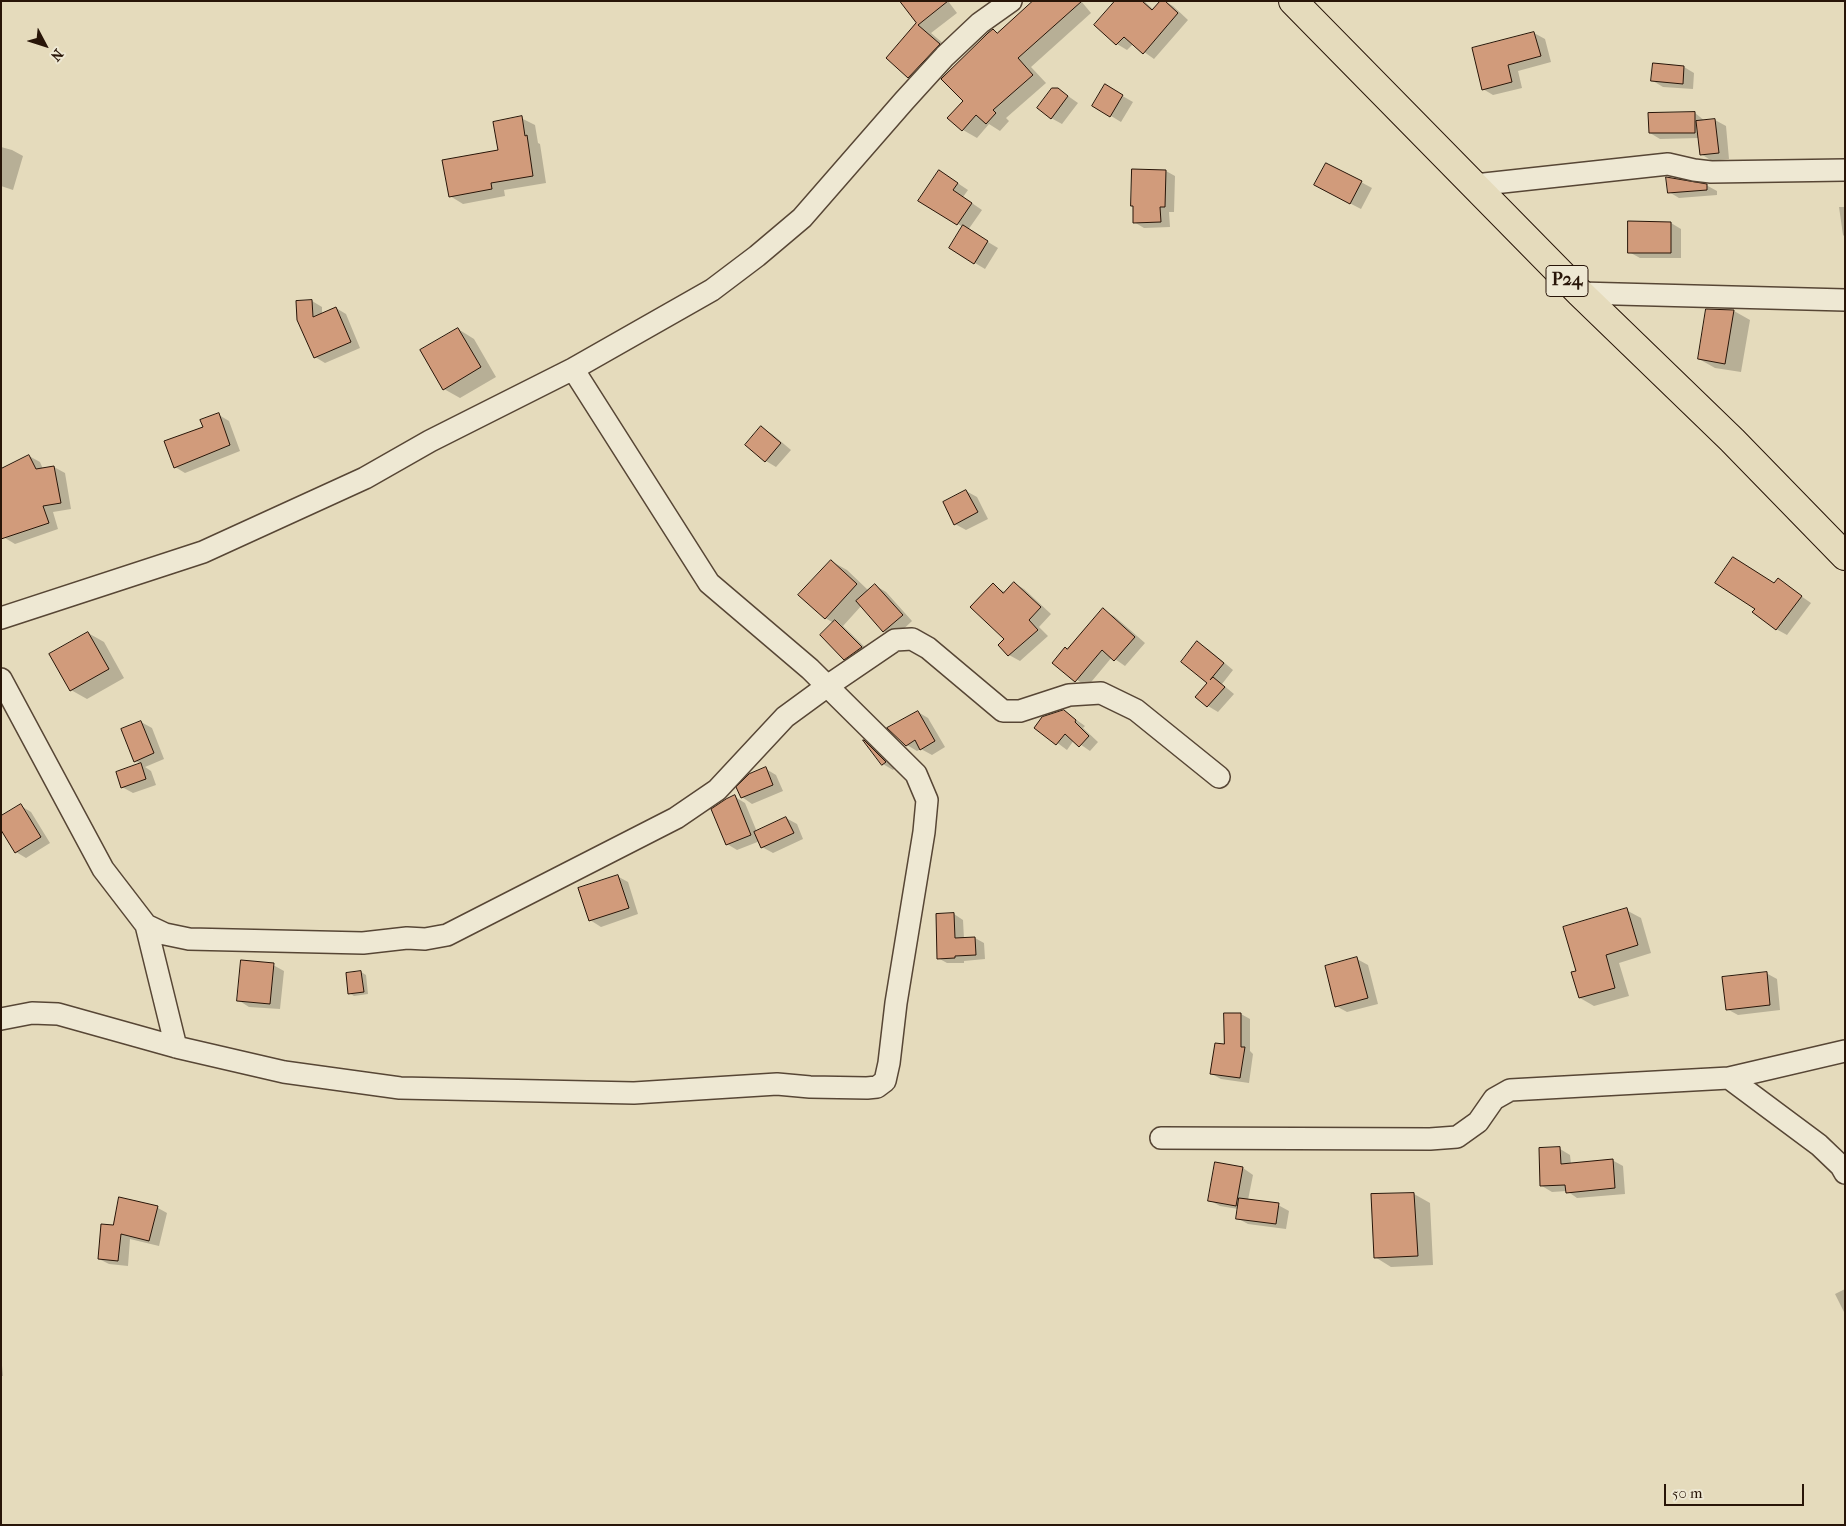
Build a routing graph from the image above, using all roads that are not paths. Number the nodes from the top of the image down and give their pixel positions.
1 (1011, 1) edge
2 (1294, 1) edge
3 (1845, 170) edge
4 (1474, 185) junction
5 (1580, 293) junction
6 (1845, 300) edge
7 (573, 369) junction
8 (1845, 556) edge
9 (1, 618) edge
10 (1, 679) edge
11 (826, 687) junction
12 (1219, 777) dead end
13 (146, 925) junction
14 (1, 1019) edge
15 (176, 1047) junction
16 (1845, 1051) edge
17 (1729, 1078) junction
18 (1161, 1138) dead end
19 (1845, 1173) edge

1 - 7 street
2 - 4 main road, P24
3 - 4 street
4 - 5 main road, P24
5 - 6 street
5 - 8 main road, P24
7 - 9 street
7 - 11 street
10 - 13 street
11 - 12 street
11 - 13 street
11 - 15 street
13 - 15 street
14 - 15 street
16 - 17 street
17 - 18 street
17 - 19 street

